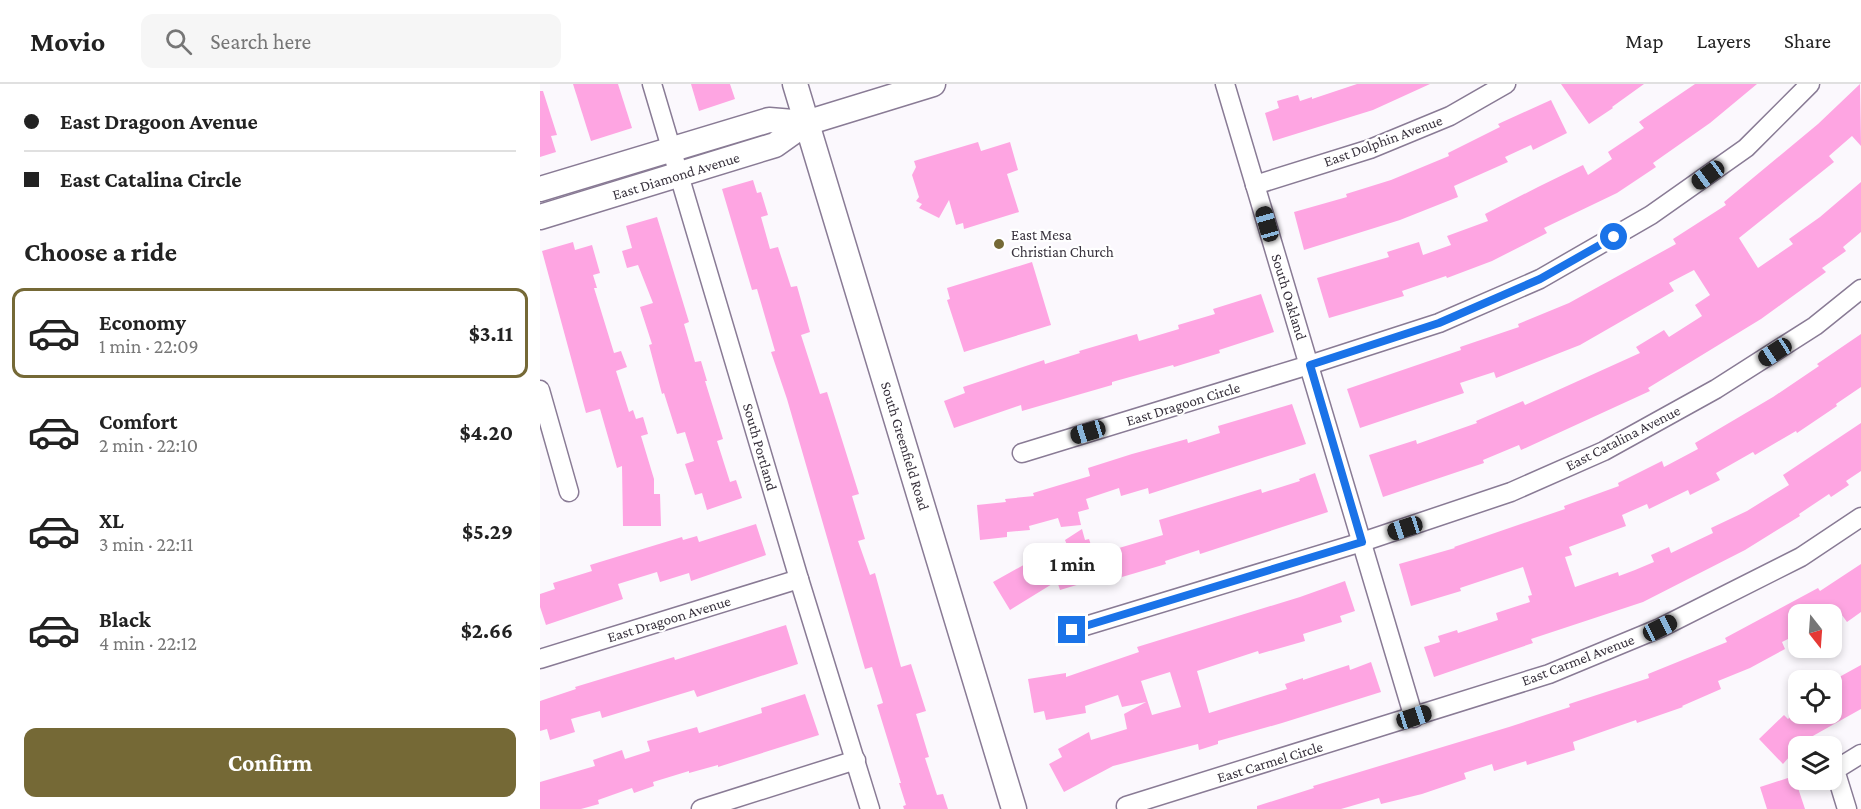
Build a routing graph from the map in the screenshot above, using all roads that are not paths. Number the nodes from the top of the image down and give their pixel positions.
1 (652, 84) edge
2 (795, 84) edge
3 (933, 84) edge
4 (1225, 84) edge
5 (1506, 84) edge
6 (1810, 84) edge
7 (806, 123) junction
8 (672, 149) junction
9 (679, 174) junction
10 (1255, 185) junction
11 (540, 189) edge
12 (540, 217) edge
13 (1861, 289) edge
14 (1310, 365) junction
15 (540, 390) edge
16 (1022, 453) dead end
17 (569, 492) dead end
18 (1861, 517) edge
19 (1362, 542) junction
20 (799, 579) junction
21 (1072, 630) dead end
22 (540, 659) edge
23 (1414, 717) junction
24 (1861, 754) edge
25 (856, 760) junction
26 (1126, 806) dead end
27 (701, 809) edge
28 (870, 809) edge
29 (1014, 809) edge
30 (1847, 809) edge

1 - 8 street, South Portland
2 - 7 main road, South Greenfield Road
3 - 7 main road, East Diamond Avenue
4 - 10 street, South Oakland
5 - 10 street, East Dolphin Avenue
6 - 14 street
7 - 8 main road, East Diamond Avenue
7 - 9 main road, East Diamond Avenue
7 - 29 main road, South Greenfield Road
8 - 9 street, South Portland
8 - 11 main road, East Diamond Avenue
9 - 12 main road, East Diamond Avenue
9 - 20 street, South Portland
10 - 14 street, South Oakland
13 - 19 street, East Catalina Avenue
14 - 16 street, East Dragoon Circle
14 - 19 street, South Oakland
15 - 17 street
18 - 23 street, East Carmel Avenue
19 - 21 street, East Catalina Avenue
19 - 23 street, South Oakland
20 - 22 street, East Dragoon Avenue
20 - 25 street, South Portland
23 - 26 street, East Carmel Circle
24 - 30 street
25 - 27 street
25 - 28 street, South Portland

